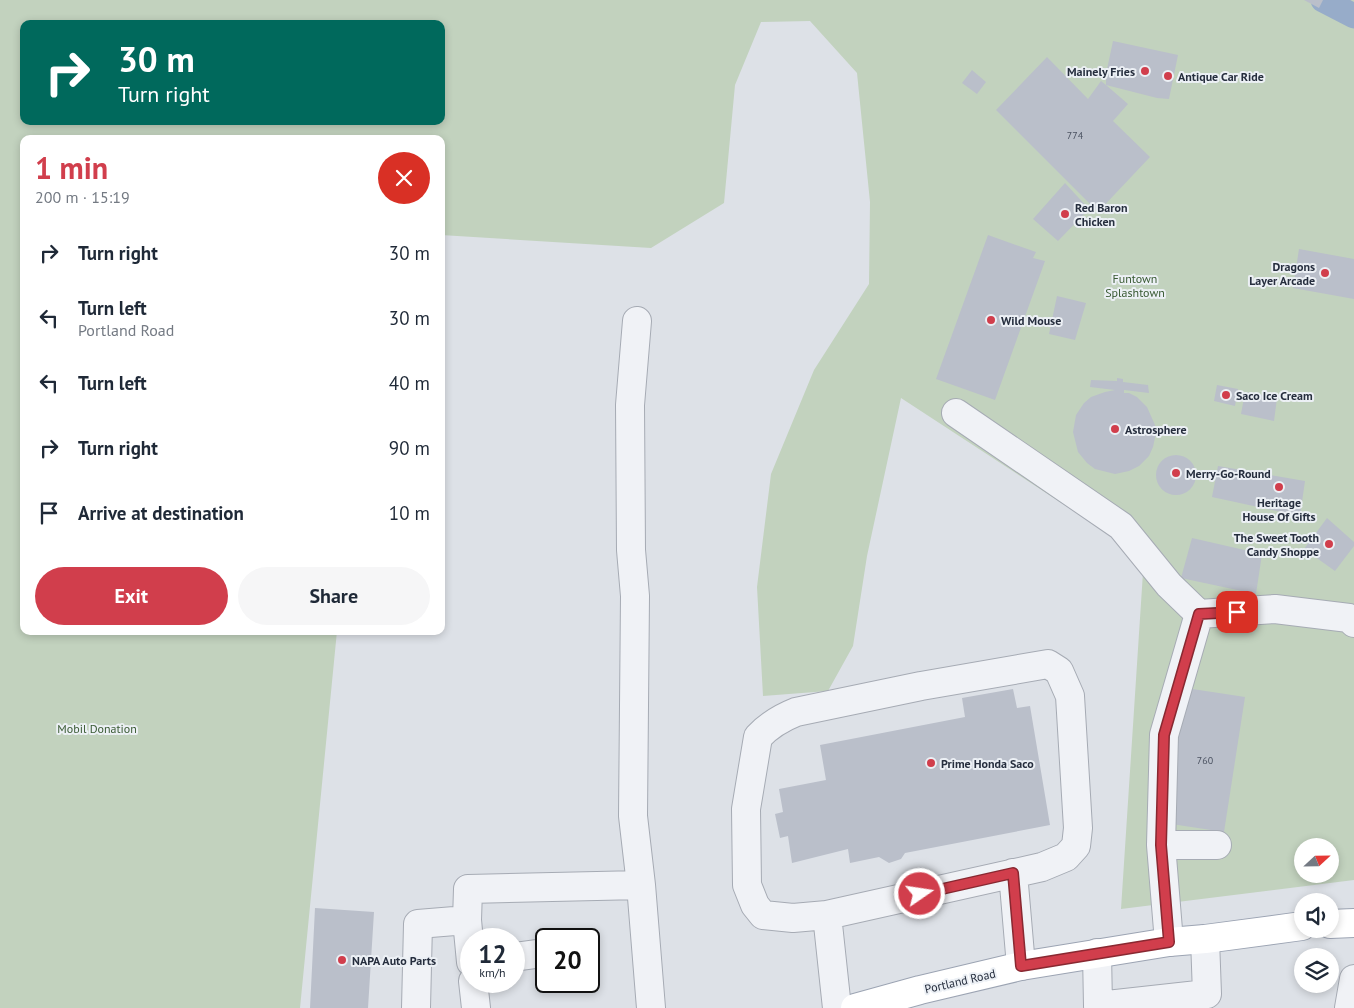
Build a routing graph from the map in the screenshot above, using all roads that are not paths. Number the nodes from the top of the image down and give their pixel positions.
1 (637, 321) dead end
2 (956, 413) dead end
3 (1199, 614) junction
4 (1354, 623) edge
5 (1161, 845) junction
6 (1217, 845) dead end
7 (1013, 873) junction
8 (640, 885) junction
9 (827, 915) junction
10 (467, 920) junction
11 (1354, 922) edge
12 (1339, 923) edge
13 (1294, 927) edge
14 (468, 928) edge
15 (1205, 939) junction
16 (1169, 942) junction
17 (1098, 954) junction
18 (1021, 966) junction
19 (1354, 979) edge
20 (474, 993) edge
21 (1209, 1001) edge
22 (1098, 1007) edge
23 (416, 1008) edge
24 (476, 1008) edge
25 (650, 1008) edge
26 (837, 1008) edge
27 (856, 1008) edge
28 (1349, 1008) edge

1 - 8 street
2 - 3 street
3 - 4 street
3 - 5 street
5 - 6 street
5 - 16 street
7 - 9 street
7 - 9 street
7 - 18 street
8 - 10 street
8 - 25 street
9 - 26 street
10 - 14 street
10 - 23 street
11 - 12 main road
13 - 15 main road, Portland Road
15 - 16 main road, Portland Road
15 - 21 street
16 - 17 main road, Portland Road
17 - 18 main road, Portland Road
17 - 22 street
18 - 27 main road, Portland Road
19 - 28 street
20 - 24 street
21 - 22 street

